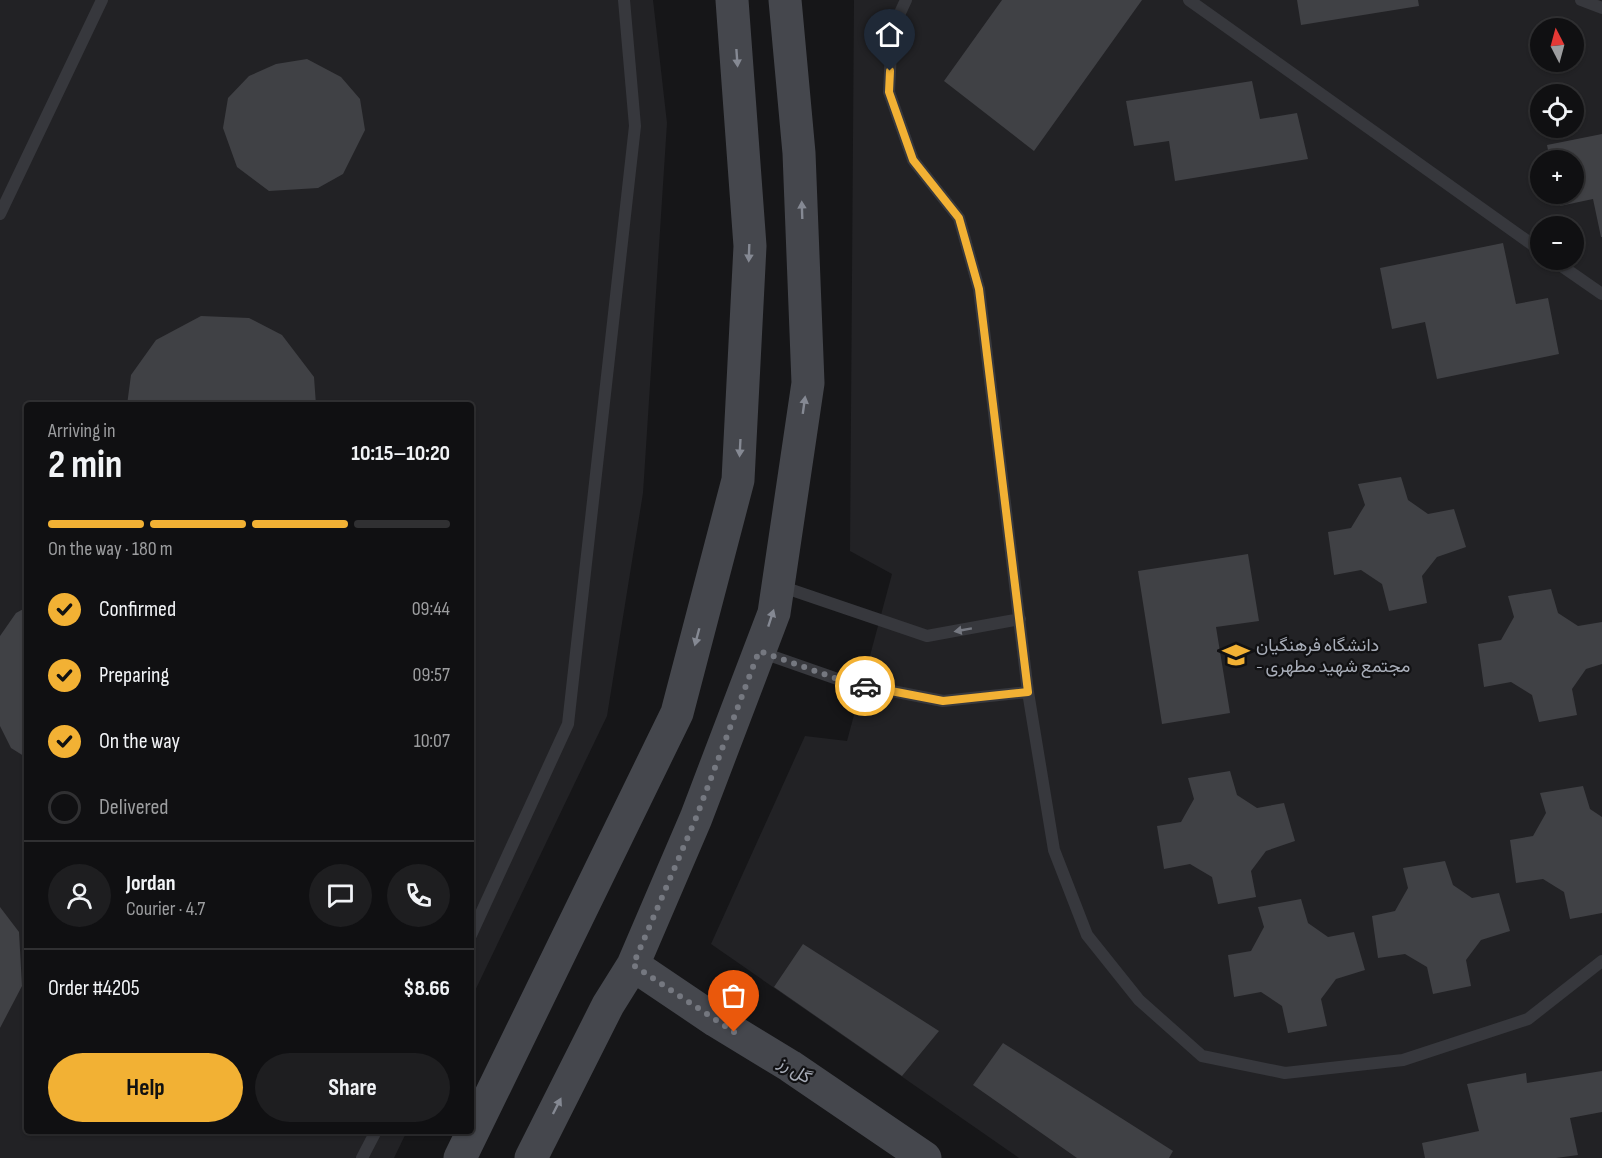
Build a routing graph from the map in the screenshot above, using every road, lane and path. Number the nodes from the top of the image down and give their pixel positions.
1 (102, 0) edge
2 (624, 0) edge
3 (732, 0) edge
4 (785, 0) edge
5 (906, 0) edge
6 (1189, 0) edge
7 (1581, 0) edge
8 (1602, 8) edge
9 (0, 214) edge
10 (1530, 243) edge
11 (1567, 270) edge
12 (1602, 294) edge
13 (778, 585) junction
14 (1020, 619) junction
15 (759, 651) junction
16 (1028, 692) junction
17 (474, 928) edge
18 (1602, 961) edge
19 (633, 965) junction
20 (474, 1129) edge
21 (374, 1134) edge
22 (472, 1134) edge
23 (362, 1158) edge
24 (460, 1158) edge
25 (531, 1158) edge
26 (925, 1158) edge

1 - 9 lane
2 - 17 lane
3 -> 20 main road
13 -> 4 main road
5 - 14 lane
6 - 10 lane
7 - 8 lane
11 - 12 lane
14 -> 13 lane
15 -> 13 main road
14 - 16 lane
15 - 16 lane
15 - 19 main road
16 - 18 lane
25 -> 19 main road
19 - 26 main road, گل رز
21 - 23 lane
22 -> 24 main road

